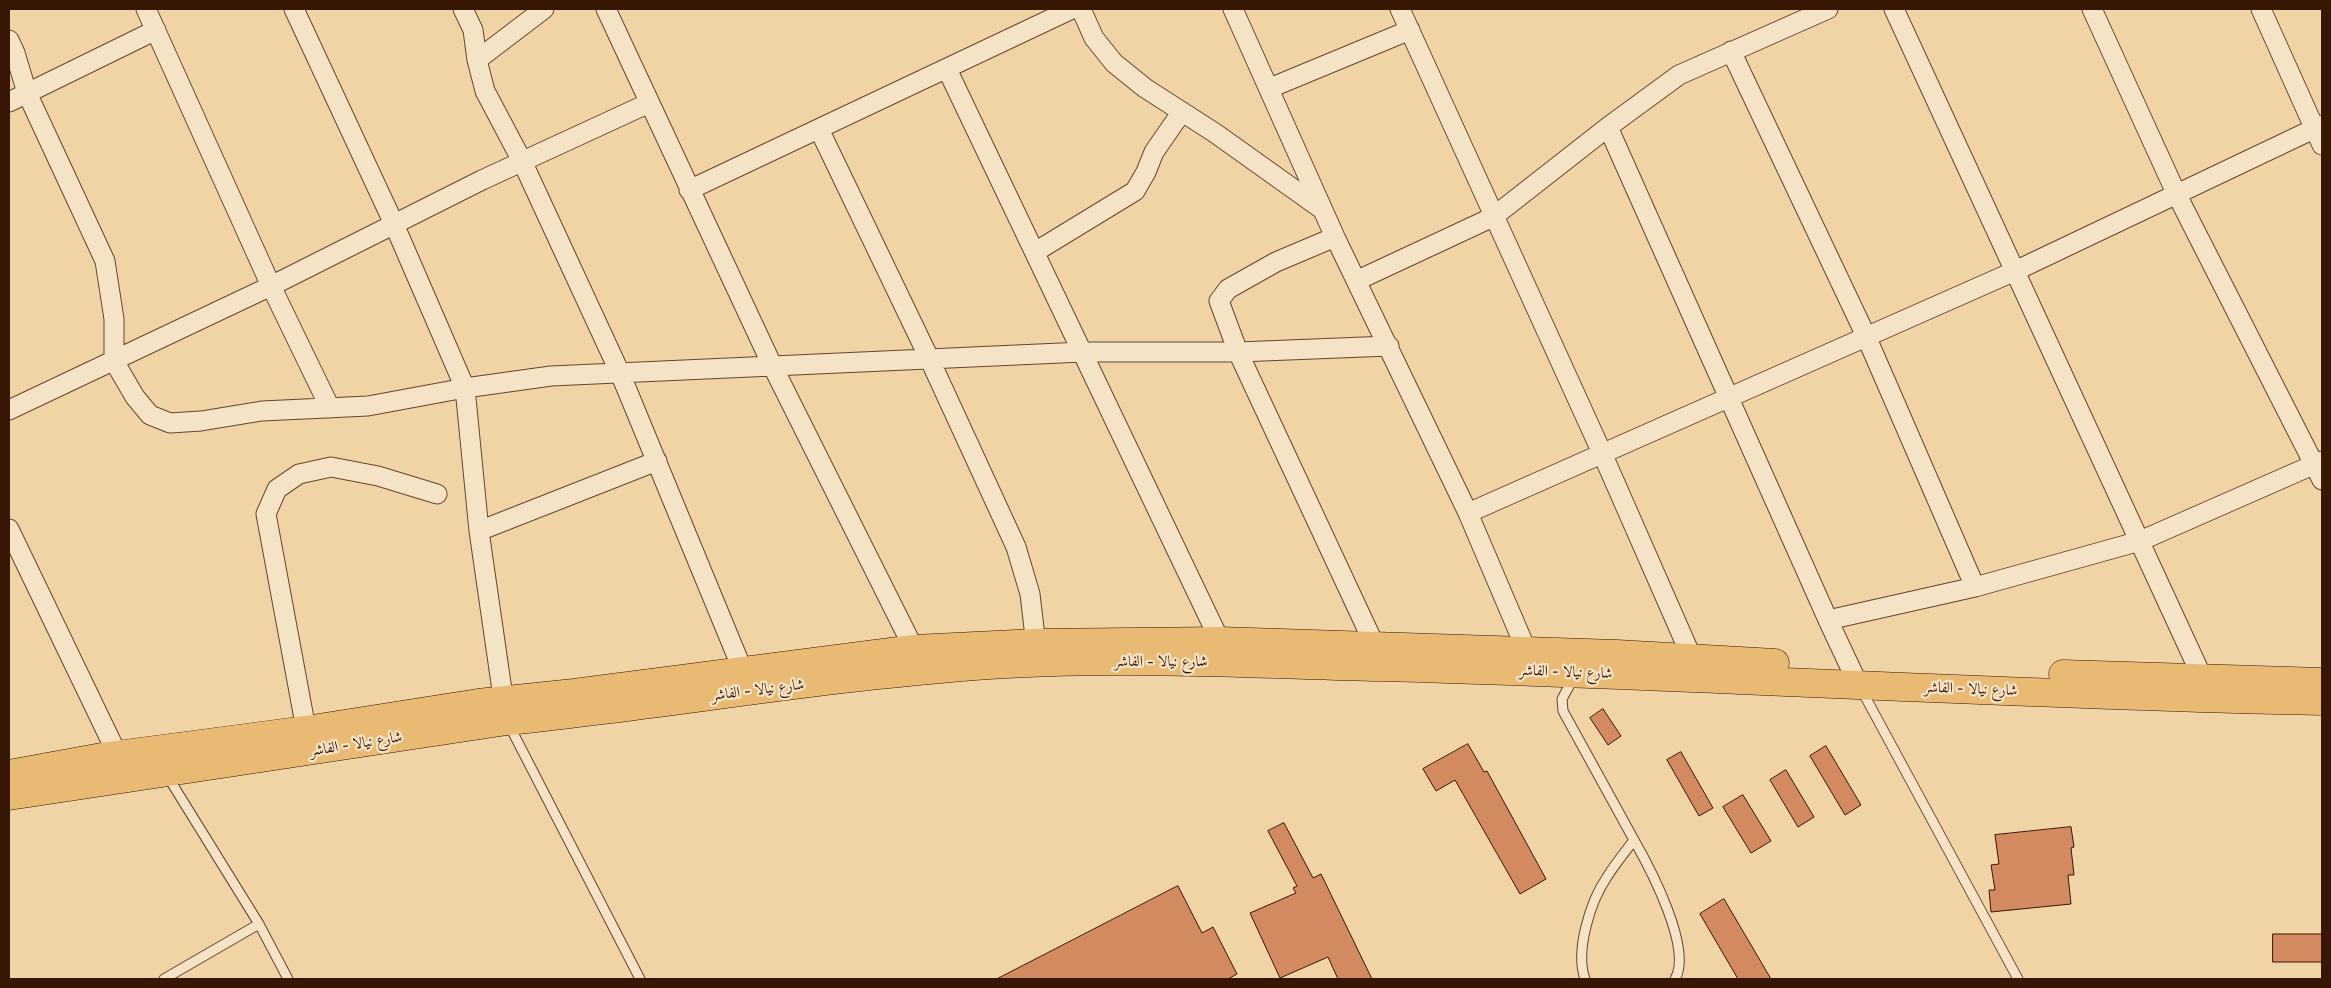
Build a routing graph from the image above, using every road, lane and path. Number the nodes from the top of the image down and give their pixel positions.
1 (146, 9) edge
2 (294, 9) edge
3 (464, 9) edge
4 (544, 9) edge
5 (606, 9) edge
6 (1072, 9) edge
7 (1081, 9) edge
8 (1233, 9) edge
9 (1400, 9) edge
10 (1828, 9) edge
11 (1894, 9) edge
12 (2092, 9) edge
13 (2261, 9) edge
14 (156, 30) junction
15 (1410, 30) junction
16 (9, 40) edge
17 (1731, 51) junction
18 (477, 60) junction
19 (947, 69) junction
20 (1270, 88) junction
21 (26, 93) junction
22 (9, 102) edge
23 (649, 102) junction
24 (1181, 113) junction
25 (1608, 127) junction
26 (819, 129) junction
27 (2320, 133) edge
28 (522, 161) junction
29 (689, 190) junction
30 (2176, 193) junction
31 (1323, 210) junction
32 (1493, 217) junction
33 (394, 224) junction
34 (1335, 236) junction
35 (1035, 252) junction
36 (2015, 271) junction
37 (1358, 280) junction
38 (271, 286) junction
39 (1866, 336) junction
40 (1389, 346) junction
41 (1083, 352) junction
42 (1238, 352) junction
43 (930, 358) junction
44 (114, 361) junction
45 (772, 365) junction
46 (620, 373) junction
47 (465, 388) junction
48 (1728, 399) junction
49 (10, 407) edge
50 (330, 408) junction
51 (1602, 452) junction
52 (657, 461) junction
53 (2320, 469) edge
54 (437, 494) dead end
55 (1468, 514) junction
56 (9, 528) edge
57 (479, 531) junction
58 (2140, 541) junction
59 (1975, 587) junction
60 (1828, 620) junction
61 (1220, 641) junction
62 (1375, 646) junction
63 (914, 649) junction
64 (1037, 653) junction
65 (1692, 658) junction
66 (1531, 662) junction
67 (1583, 663) junction
68 (743, 670) junction
69 (1729, 670) junction
70 (1854, 675) junction
71 (2203, 679) junction
72 (2322, 682) edge
73 (2159, 687) junction
74 (2322, 701) edge
75 (505, 711) junction
76 (308, 741) junction
77 (159, 761) junction
78 (123, 766) junction
79 (9, 774) edge
80 (9, 796) edge
81 (1634, 840) junction
82 (259, 924) junction
83 (164, 979) edge
84 (288, 979) edge
85 (640, 979) edge
86 (1585, 979) edge
87 (1675, 979) edge
88 (2018, 979) edge

1 - 14 street
2 - 33 street
3 - 18 street
4 - 18 street
5 - 23 street
6 - 19 street
7 - 24 street
8 - 20 street
9 - 15 street
10 - 17 street
11 - 36 street
12 - 30 street
13 - 27 street
14 - 21 street
14 - 38 street
15 - 20 street
15 - 32 street
16 - 21 street
17 - 25 street
17 - 39 street
18 - 28 street
19 - 26 street
19 - 35 street
20 - 31 street
21 - 22 street
21 - 44 street
23 - 28 street
23 - 29 street
24 - 31 street
24 - 35 street
25 - 32 street
25 - 48 street
26 - 29 street
26 - 43 street
27 - 30 street
28 - 33 street
28 - 46 street
29 - 45 street
30 - 36 street
30 - 53 street
31 - 34 street
32 - 37 street
32 - 51 street
33 - 38 street
33 - 47 street
34 - 37 street
34 - 42 street
35 - 41 street
36 - 39 street
36 - 58 street
37 - 40 street
38 - 44 street
38 - 50 street
39 - 48 street
39 - 59 street
40 - 42 street
40 - 55 street
41 - 42 street
41 - 43 street
41 - 61 street
42 - 62 street
43 - 45 street
43 - 64 street
44 - 49 street
44 - 50 street
45 - 46 street
45 - 63 street
46 - 47 street
46 - 52 street
47 - 50 street
47 - 57 street
48 - 51 street
48 - 60 street
51 - 55 street
51 - 65 street
52 - 57 street
52 - 68 street
53 - 58 street
54 - 76 street
55 - 66 street
56 - 78 street
57 - 75 street
58 - 59 street
58 - 71 street
59 - 60 street
60 - 70 street
61 - 62 highway, شارع نيالا - الفاشر
61 - 64 highway, شارع نيالا - الفاشر
62 - 66 highway, شارع نيالا - الفاشر
63 - 64 highway, شارع نيالا - الفاشر
63 - 68 highway, شارع نيالا - الفاشر
64 - 66 highway, شارع نيالا - الفاشر
64 - 75 highway, شارع نيالا - الفاشر
65 - 67 highway, شارع نيالا - الفاشر
65 - 69 highway, شارع نيالا - الفاشر
66 - 67 highway, شارع نيالا - الفاشر
67 - 69 highway, شارع نيالا - الفاشر
67 - 81 lane
68 - 75 highway, شارع نيالا - الفاشر
69 - 70 highway, شارع نيالا - الفاشر
70 - 73 highway, شارع نيالا - الفاشر
70 - 88 lane
71 - 72 highway, شارع نيالا - الفاشر
71 - 73 highway, شارع نيالا - الفاشر
73 - 74 highway, شارع نيالا - الفاشر
75 - 76 highway, شارع نيالا - الفاشر
75 - 85 lane
76 - 77 highway, شارع نيالا - الفاشر
77 - 78 highway, شارع نيالا - الفاشر
77 - 82 lane
78 - 79 highway, شارع نيالا - الفاشر
78 - 80 highway, شارع نيالا - الفاشر
81 - 86 lane
81 - 87 lane
82 - 83 lane
82 - 84 lane

